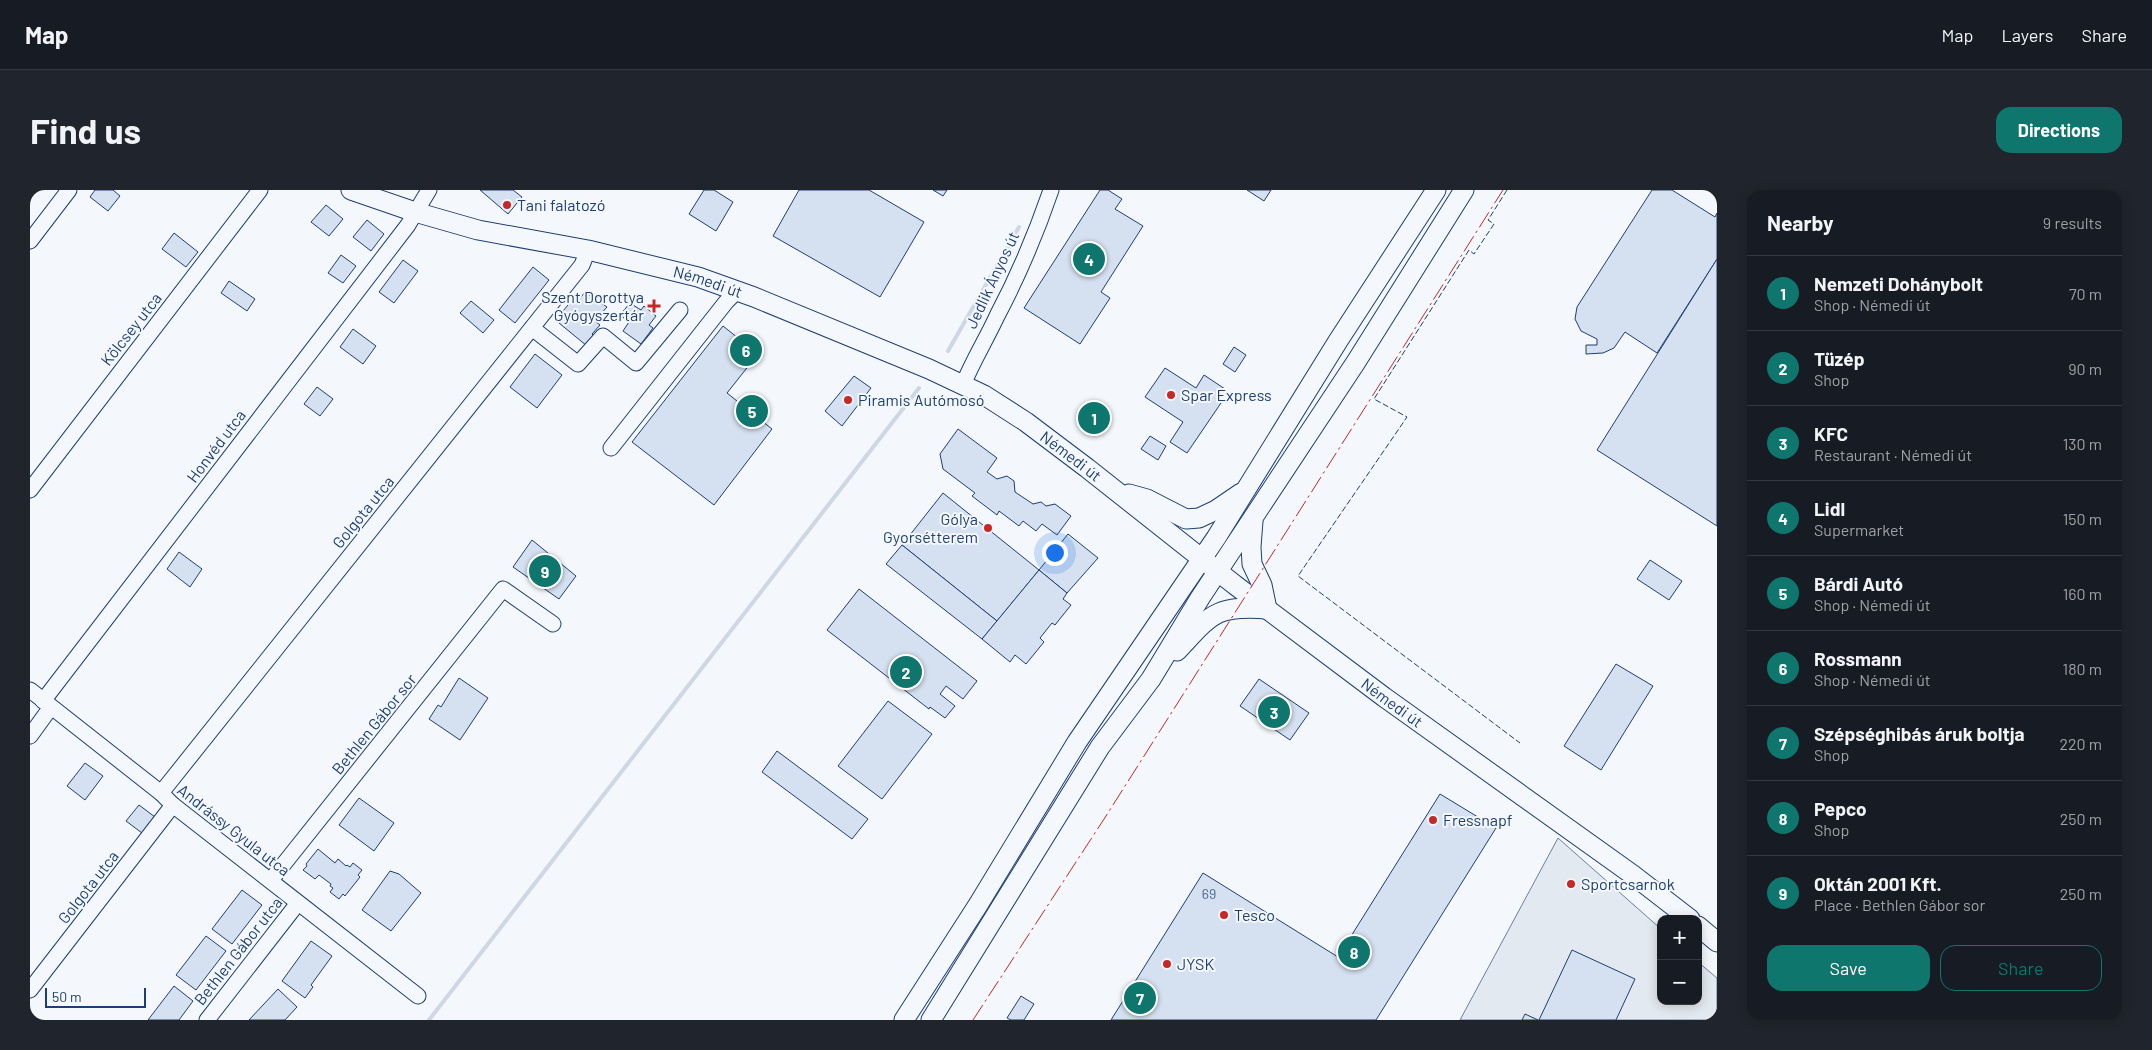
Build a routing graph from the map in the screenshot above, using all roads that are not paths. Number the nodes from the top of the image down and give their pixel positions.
1 (68, 190) edge
2 (260, 190) edge
3 (351, 190) edge
4 (429, 190) edge
5 (1051, 190) edge
6 (1436, 190) edge
7 (1464, 190) edge
8 (415, 212) junction
9 (30, 240) edge
10 (588, 250) junction
11 (737, 291) junction
12 (680, 310) dead end
13 (532, 328) junction
14 (963, 385) junction
15 (610, 448) dead end
16 (1248, 488) junction
17 (30, 490) edge
18 (1117, 490) junction
19 (1254, 518) junction
20 (1202, 559) junction
21 (1218, 572) junction
22 (1267, 609) junction
23 (553, 624) dead end
24 (1151, 679) junction
25 (30, 690) edge
26 (47, 704) junction
27 (30, 736) edge
28 (161, 793) junction
29 (173, 805) junction
30 (271, 880) junction
31 (298, 902) junction
32 (1685, 915) edge
33 (1702, 929) edge
34 (1717, 942) edge
35 (30, 990) edge
36 (418, 996) dead end
37 (206, 1020) edge
38 (904, 1020) edge
39 (931, 1020) edge

1 - 9 street
2 - 17 street, Kölcsey utca
3 - 8 main road, Némedi út
4 - 8 street, Honvéd utca
5 - 14 street, Jedlik Ányos út
6 - 16 main road
7 - 19 main road
8 - 10 main road, Némedi út
8 - 26 street, Honvéd utca
10 - 11 main road, Némedi út
10 - 13 street, Golgota utca
11 - 14 main road, Némedi út
11 - 15 street
12 - 13 street
13 - 28 street, Golgota utca
14 - 18 main road, Némedi út
16 - 18 main road
16 - 20 main road
18 - 20 main road, Némedi út
19 - 21 main road
19 - 22 main road
20 - 21 main road, Némedi út
20 - 38 main road
21 - 22 main road, Némedi út
21 - 24 main road
22 - 24 main road
22 - 32 main road, Némedi út
23 - 30 street, Bethlen Gábor sor
24 - 39 main road
25 - 26 street, Andrássy Gyula utca
26 - 27 street, Honvéd utca
26 - 28 street, Andrássy Gyula utca
28 - 29 street, Andrássy Gyula utca
29 - 30 street, Andrássy Gyula utca
29 - 35 street, Golgota utca
30 - 31 street, Andrássy Gyula utca
31 - 36 street, Andrássy Gyula utca
31 - 37 street, Bethlen Gábor utca
33 - 34 main road

